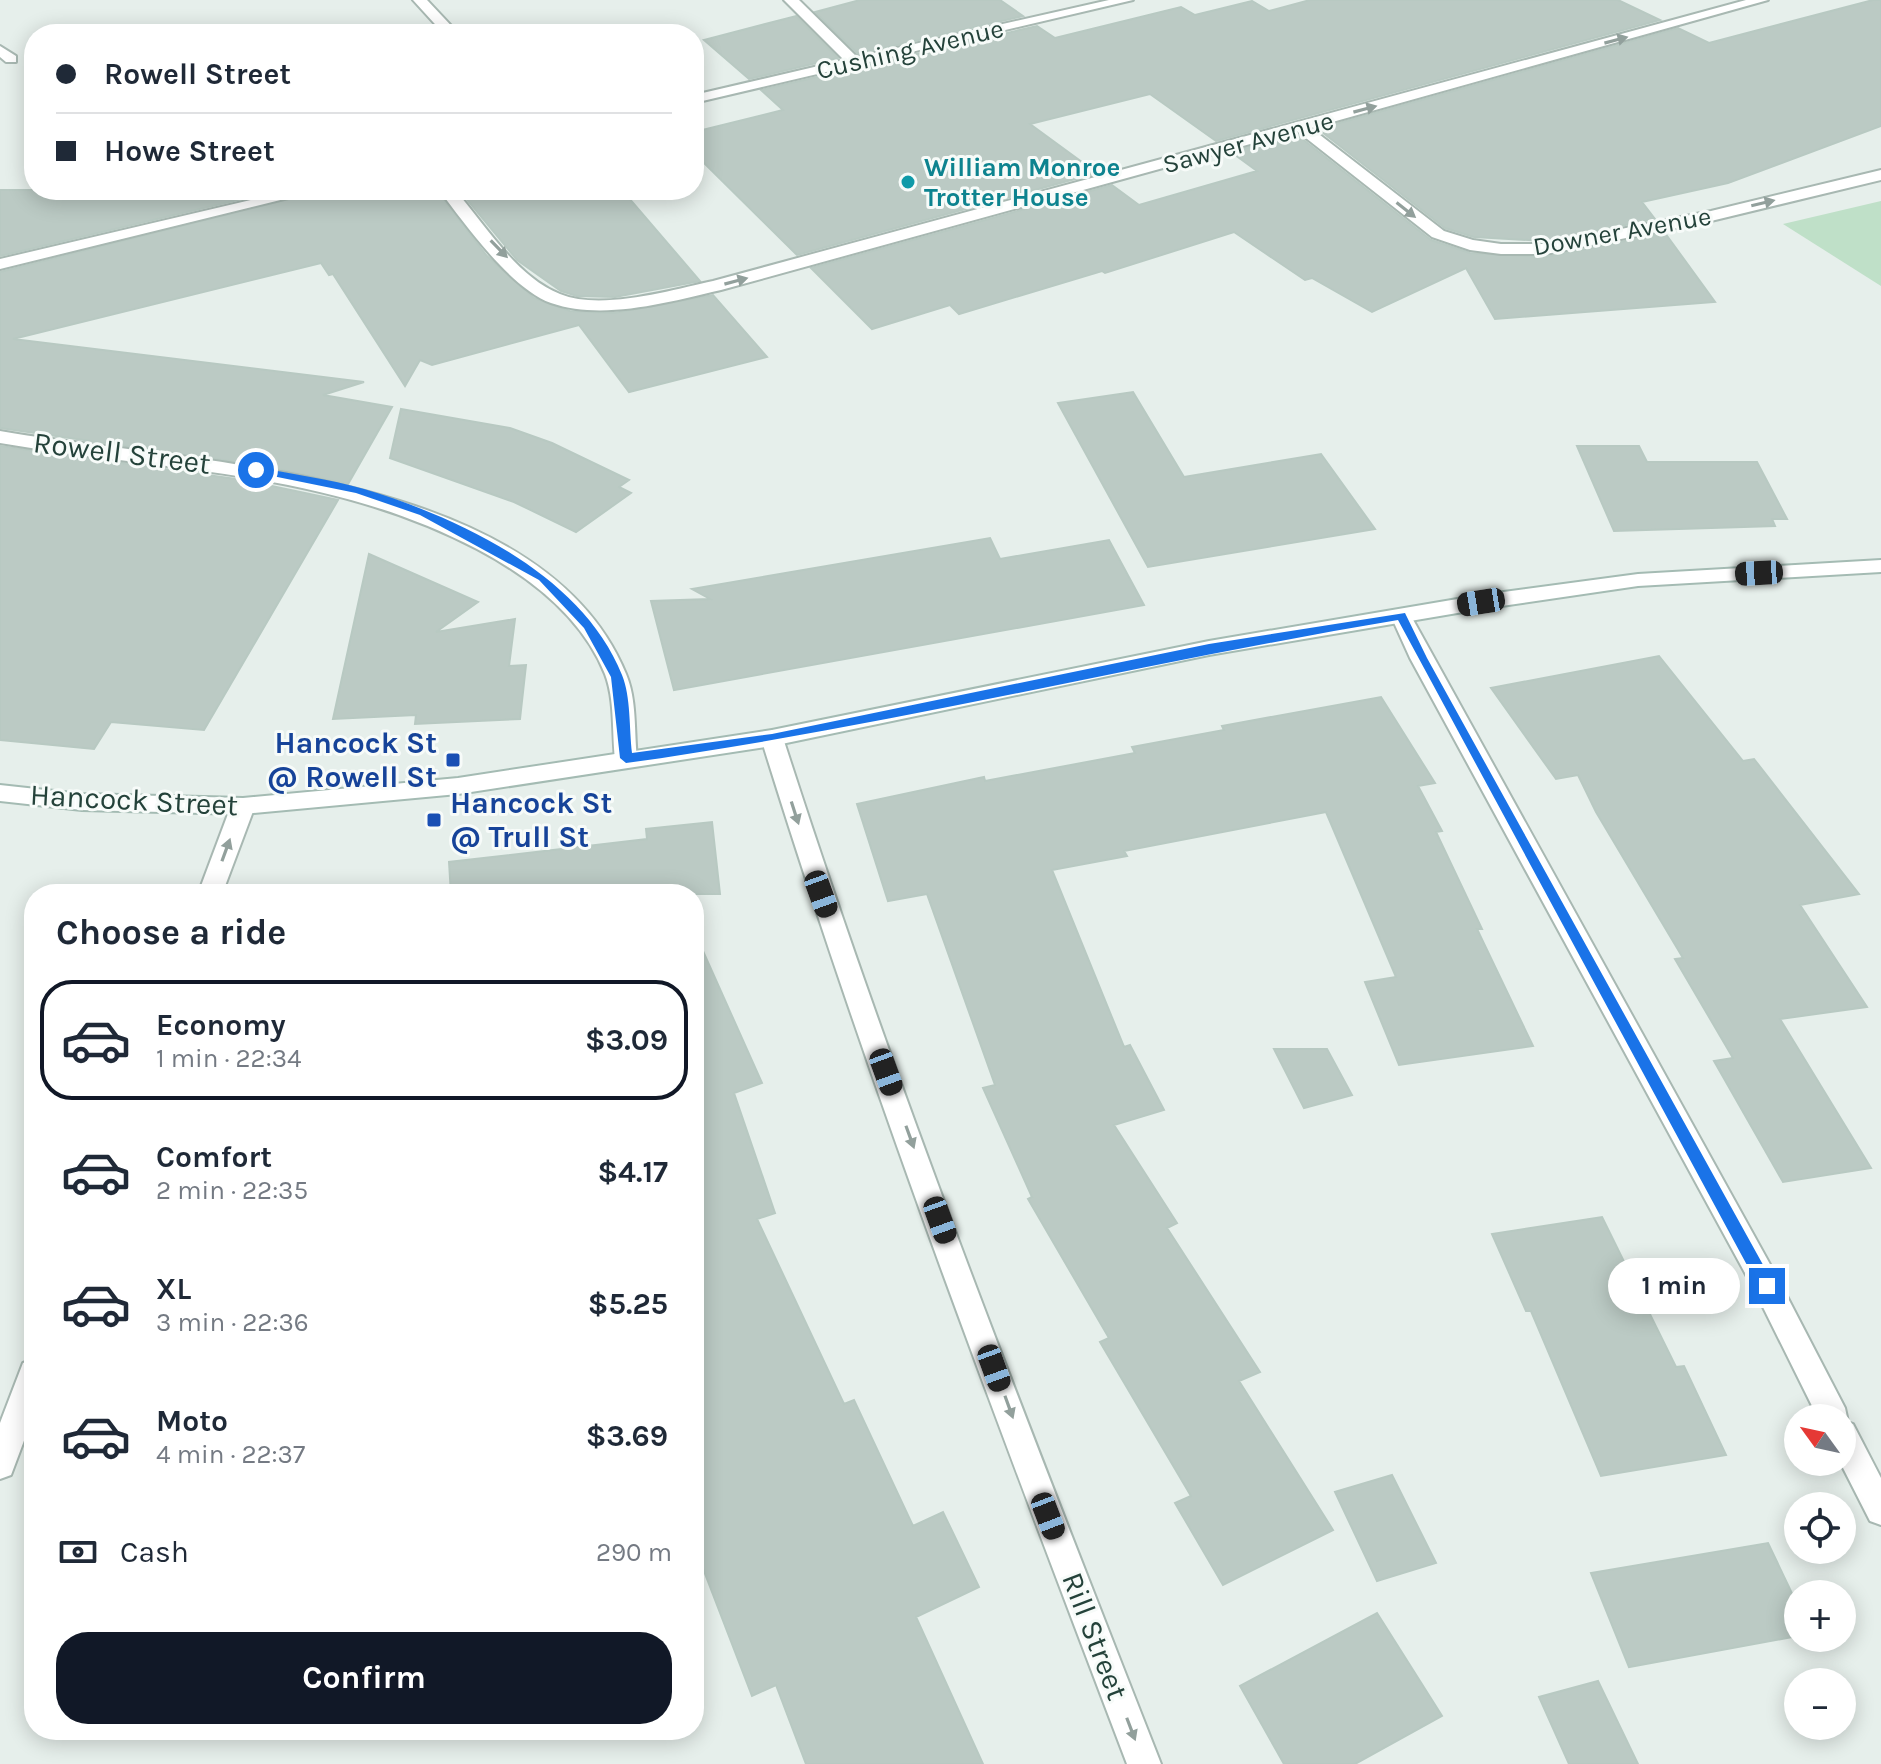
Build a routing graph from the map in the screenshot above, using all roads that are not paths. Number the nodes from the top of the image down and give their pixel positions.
1 (420, 0) edge
2 (791, 0) edge
3 (1126, 0) edge
4 (1761, 0) edge
5 (443, 24) edge
6 (854, 62) junction
7 (704, 97) edge
8 (1301, 127) junction
9 (1881, 175) edge
10 (271, 200) edge
11 (456, 200) edge
12 (0, 264) edge
13 (0, 437) edge
14 (1881, 566) edge
15 (1401, 616) junction
16 (772, 738) junction
17 (626, 758) junction
18 (0, 793) edge
19 (243, 806) junction
20 (214, 884) edge
21 (24, 1400) edge
22 (1827, 1404) edge
23 (1856, 1461) edge
24 (0, 1464) edge
25 (1881, 1510) edge
26 (1144, 1764) edge

1 - 5 street
2 - 6 street
3 - 6 street, Cushing Avenue
8 -> 4 street, Sawyer Avenue
6 - 7 street, Cushing Avenue
8 -> 9 street, Downer Avenue
11 -> 8 street, Sawyer Avenue
10 - 12 street
13 - 17 street, Rowell Street
14 - 15 street, Hancock Street
15 - 16 street, Hancock Street
15 - 22 street
16 - 17 street, Hancock Street
16 -> 26 street, Rill Street
17 - 19 street, Hancock Street
18 - 19 street, Hancock Street
20 -> 19 street
21 - 24 street
23 - 25 street

